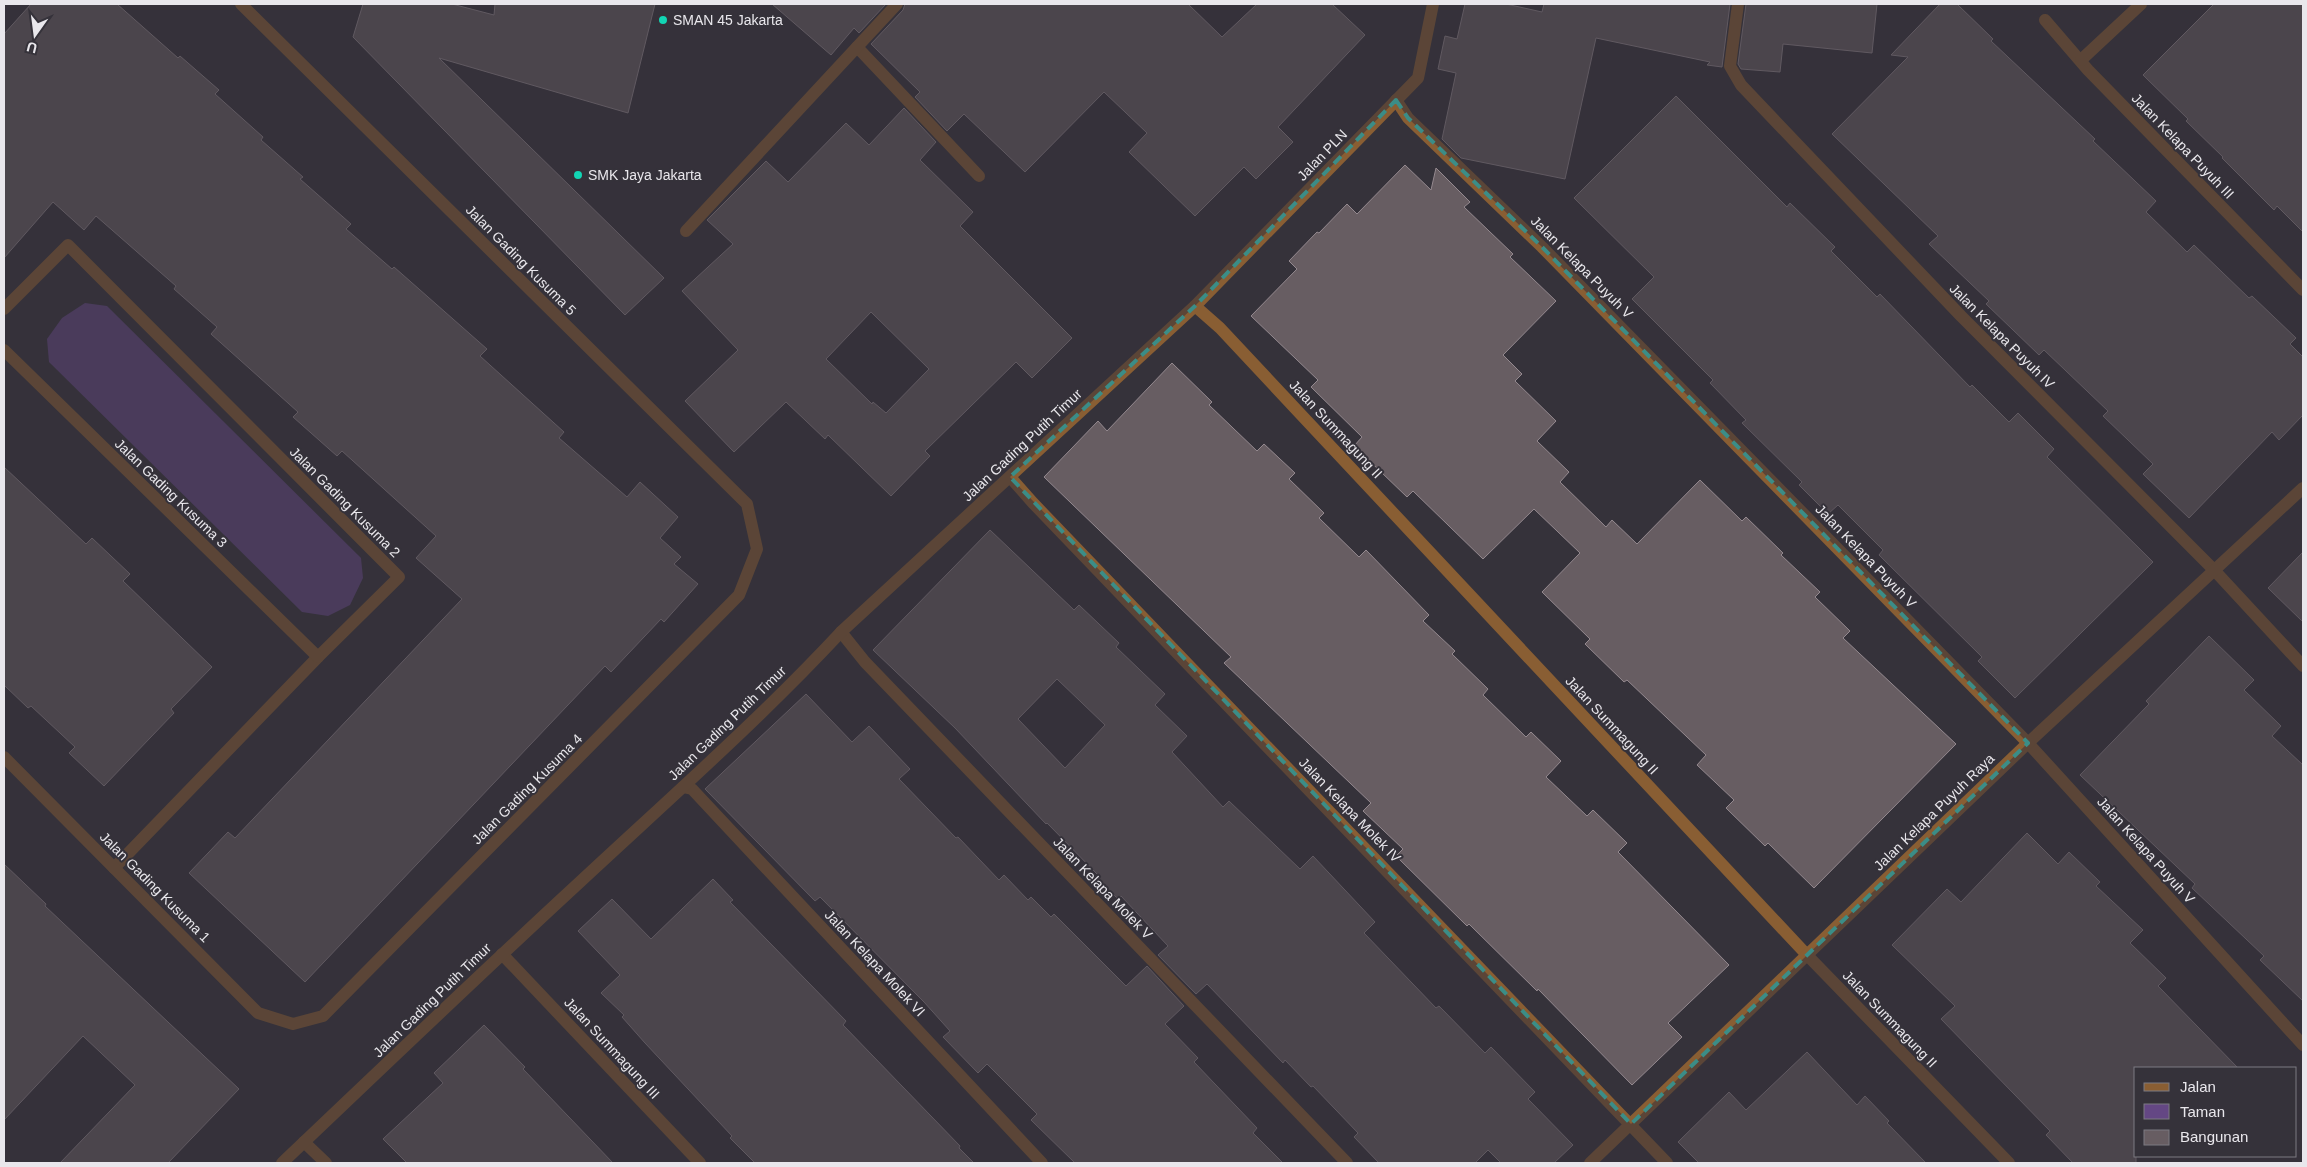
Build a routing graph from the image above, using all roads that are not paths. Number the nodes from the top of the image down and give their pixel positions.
1 (241, 4) edge
2 (897, 4) edge
3 (1433, 4) edge
4 (1738, 4) edge
5 (2141, 4) edge
6 (2045, 20) dead end
7 (857, 47) junction
8 (2081, 60) junction
9 (1396, 100) junction
10 (979, 176) dead end
11 (686, 231) dead end
12 (2303, 290) edge
13 (1194, 306) junction
14 (4, 309) edge
15 (4, 350) edge
16 (1010, 476) junction
17 (2303, 488) edge
18 (757, 549) joint
19 (2215, 571) junction
20 (841, 632) junction
21 (318, 657) junction
22 (2303, 666) edge
23 (2028, 743) junction
24 (4, 757) edge
25 (683, 786) junction
26 (114, 868) junction
27 (502, 954) junction
28 (1807, 955) junction
29 (293, 1024) joint
30 (2303, 1045) edge
31 (1631, 1124) junction
32 (304, 1142) junction
33 (282, 1163) edge
34 (326, 1163) edge
35 (700, 1163) edge
36 (1042, 1163) edge
37 (1347, 1163) edge
38 (1590, 1163) edge
39 (1668, 1163) edge
40 (2009, 1163) edge

1 - 18 street, Jalan Gading Kusuma 5
2 - 7 street
3 - 9 street, Jalan PLN
4 - 19 street, Jalan Kelapa Puyuh IV
5 - 8 street
6 - 8 street, Jalan Kelapa Puyuh III
7 - 10 street
7 - 11 street
8 - 12 street, Jalan Kelapa Puyuh III
9 - 13 street, Jalan PLN
9 - 23 street, Jalan Kelapa Puyuh V
13 - 16 street, Jalan Gading Putih Timur
13 - 28 street, Jalan Summagung II
14 - 21 street, Jalan Gading Kusuma 2
15 - 21 street, Jalan Gading Kusuma 3
16 - 20 street, Jalan Gading Putih Timur
16 - 31 street, Jalan Kelapa Molek IV
17 - 19 street, Jalan Kelapa Puyuh Raya
18 - 29 street, Jalan Gading Kusuma 4
19 - 22 street, Jalan Kelapa Puyuh IV
19 - 23 street, Jalan Kelapa Puyuh Raya
20 - 25 street, Jalan Gading Putih Timur
20 - 37 street, Jalan Kelapa Molek V
21 - 26 street, Jalan Gading Kusuma 2
23 - 28 street, Jalan Kelapa Puyuh Raya
23 - 30 street, Jalan Kelapa Puyuh V
24 - 26 street, Jalan Gading Kusuma 1
25 - 27 street, Jalan Gading Putih Timur
25 - 36 street, Jalan Kelapa Molek VI
26 - 29 street, Jalan Gading Kusuma 1
27 - 32 street, Jalan Gading Putih Timur
27 - 35 street, Jalan Summagung III
28 - 31 street, Jalan Kelapa Puyuh Raya
28 - 40 street, Jalan Summagung II
31 - 38 street, Jalan Kelapa Puyuh Raya
31 - 39 street, Jalan Kelapa Molek IV
32 - 33 street, Jalan Gading Putih Timur
32 - 34 street

